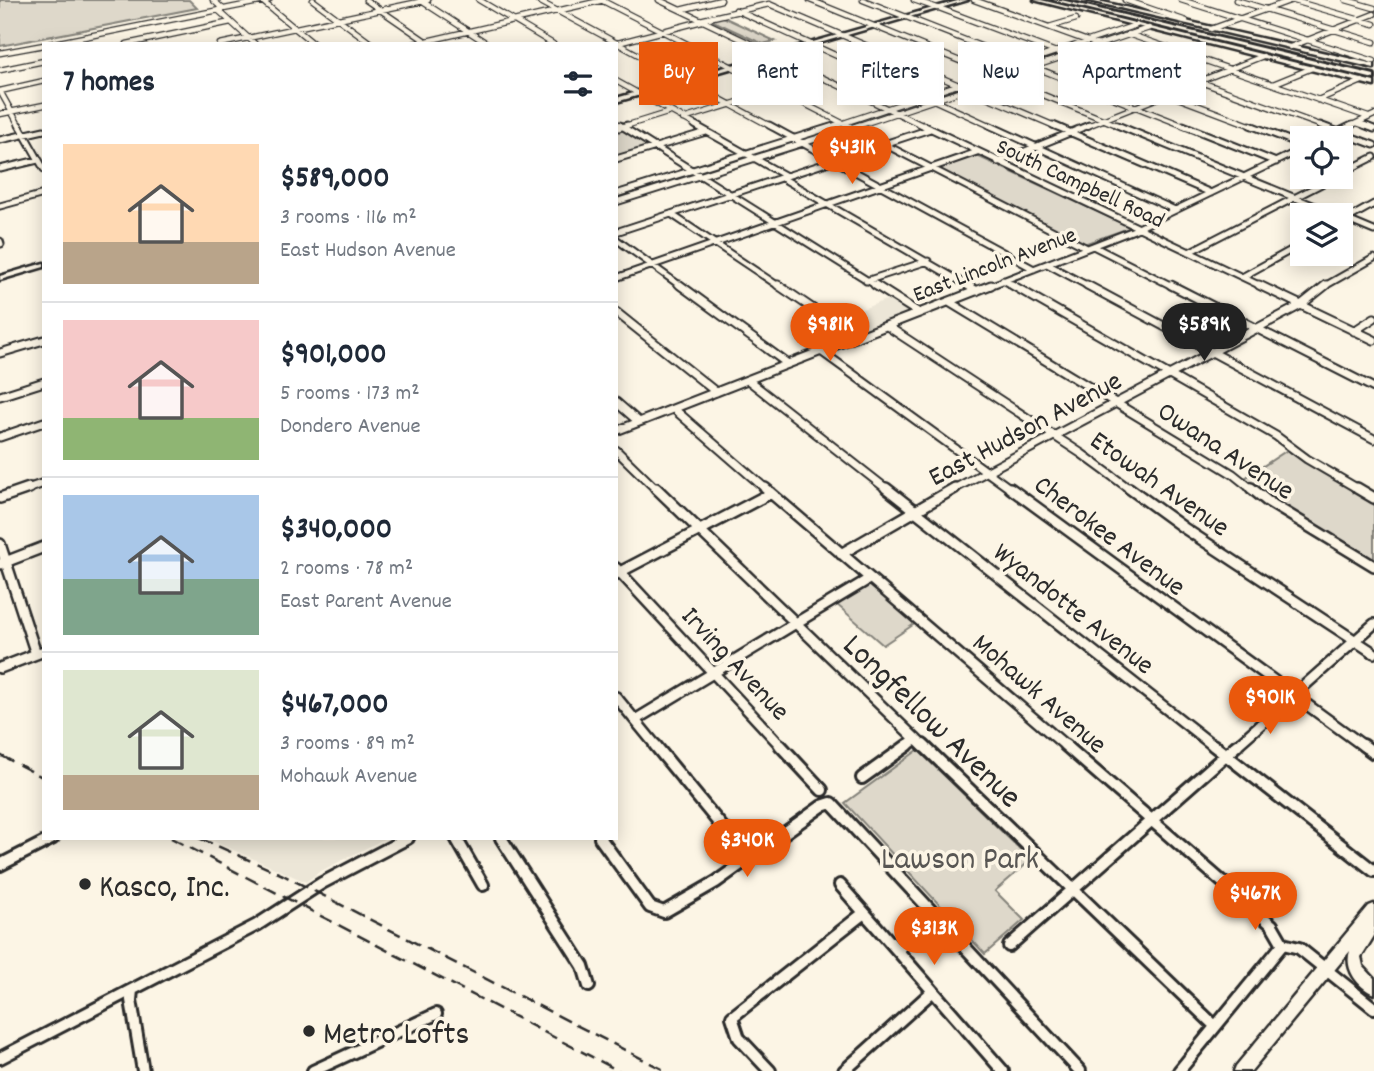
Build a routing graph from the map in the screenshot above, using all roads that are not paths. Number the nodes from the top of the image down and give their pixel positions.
1 (213, 0) edge
2 (269, 0) edge
3 (313, 0) edge
4 (366, 0) edge
5 (423, 0) edge
6 (479, 0) edge
7 (537, 0) edge
8 (602, 0) edge
9 (659, 0) edge
10 (721, 0) edge
11 (810, 0) edge
12 (863, 0) edge
13 (914, 0) edge
14 (966, 0) edge
15 (974, 0) edge
16 (1036, 0) edge
17 (1072, 0) edge
18 (1088, 0) edge
19 (1129, 0) edge
20 (1181, 0) edge
21 (1236, 0) edge
22 (1292, 0) edge
23 (1346, 0) edge
24 (262, 1) edge
25 (1052, 2) edge
26 (938, 8) junction
27 (1374, 8) edge
28 (733, 9) junction
29 (1266, 9) junction
30 (221, 10) junction
31 (381, 10) junction
32 (680, 10) junction
33 (557, 11) junction
34 (1091, 14) junction
35 (1374, 14) edge
36 (906, 17) junction
37 (1240, 18) junction
38 (338, 19) junction
39 (701, 20) junction
40 (1359, 20) junction
41 (514, 21) junction
42 (1185, 21) dead end
43 (231, 22) junction
44 (1374, 24) edge
45 (1136, 25) junction
46 (874, 26) junction
47 (1049, 27) junction
48 (294, 28) junction
49 (1149, 28) junction
50 (1210, 29) junction
51 (1333, 30) junction
52 (468, 31) junction
53 (662, 31) junction
54 (1119, 31) junction
55 (842, 35) junction
56 (1129, 35) junction
57 (88, 36) junction
58 (248, 38) junction
59 (1307, 40) junction
60 (1088, 41) junction
61 (56, 42) edge
62 (92, 42) edge
63 (136, 42) edge
64 (229, 42) edge
65 (253, 42) edge
66 (311, 42) edge
67 (369, 42) edge
68 (428, 42) edge
69 (485, 42) edge
70 (550, 42) edge
71 (613, 42) edge
72 (618, 42) edge
73 (747, 42) edge
74 (806, 42) edge
75 (817, 42) edge
76 (971, 42) edge
77 (1108, 42) edge
78 (1374, 42) edge
79 (42, 45) edge
80 (618, 45) edge
81 (1290, 47) junction
82 (1057, 52) junction
83 (0, 53) edge
84 (1265, 54) junction
85 (639, 56) edge
86 (1044, 56) edge
87 (958, 60) edge
88 (42, 61) edge
89 (1372, 63) edge
90 (731, 67) joint
91 (1312, 68) junction
92 (1230, 69) junction
93 (0, 70) edge
94 (718, 71) edge
95 (1044, 71) edge
96 (1374, 75) edge
97 (823, 78) edge
98 (1206, 79) edge
99 (1362, 80) junction
100 (42, 81) edge
101 (618, 82) edge
102 (1374, 83) edge
103 (958, 85) edge
104 (1206, 85) edge
105 (1273, 85) junction
106 (0, 91) edge
107 (638, 94) junction
108 (1044, 95) edge
109 (718, 98) edge
110 (618, 99) edge
111 (1318, 100) junction
112 (42, 105) edge
113 (730, 105) junction
114 (808, 105) edge
115 (900, 105) edge
116 (923, 105) edge
117 (943, 105) edge
118 (1007, 105) edge
119 (1141, 105) edge
120 (1196, 105) edge
121 (897, 106) junction
122 (1136, 107) junction
123 (887, 109) junction
124 (906, 111) junction
125 (12, 112) junction
126 (670, 112) junction
127 (880, 112) junction
128 (0, 114) edge
129 (897, 114) junction
130 (1371, 116) edge
131 (887, 117) junction
132 (683, 119) junction
133 (1104, 120) junction
134 (843, 123) junction
135 (1357, 123) junction
136 (618, 126) edge
137 (1321, 126) edge
138 (1351, 126) edge
139 (851, 128) junction
140 (930, 129) junction
141 (1374, 129) edge
142 (42, 130) edge
143 (706, 132) junction
144 (1071, 133) junction
145 (24, 135) junction
146 (1353, 137) edge
147 (794, 139) junction
148 (0, 140) edge
149 (1290, 142) edge
150 (802, 144) junction
151 (883, 145) junction
152 (1374, 145) edge
153 (1036, 147) junction
154 (656, 148) junction
155 (977, 152) junction
156 (745, 154) junction
157 (1290, 154) edge
158 (1374, 157) edge
159 (618, 158) edge
160 (754, 159) junction
161 (38, 160) junction
162 (834, 161) junction
163 (998, 162) junction
164 (1276, 162) junction
165 (42, 166) edge
166 (1353, 168) edge
167 (0, 169) edge
168 (930, 169) junction
169 (691, 171) junction
170 (698, 176) junction
171 (784, 177) junction
172 (1244, 177) junction
173 (880, 186) junction
174 (1312, 189) edge
175 (618, 193) edge
176 (1211, 193) junction
177 (42, 194) edge
178 (728, 195) junction
179 (1294, 198) junction
180 (618, 201) edge
181 (1306, 203) edge
182 (828, 204) junction
183 (1374, 204) edge
184 (0, 205) edge
185 (1175, 210) junction
186 (1353, 213) edge
187 (671, 214) junction
188 (773, 223) junction
189 (1353, 223) edge
190 (1138, 228) junction
191 (618, 231) edge
192 (1374, 231) edge
193 (618, 240) edge
194 (715, 244) junction
195 (1090, 247) junction
196 (1290, 251) edge
197 (1189, 252) junction
198 (1374, 258) edge
199 (928, 261) junction
200 (1047, 264) junction
201 (652, 265) junction
202 (42, 266) edge
203 (1034, 269) junction
204 (618, 277) edge
205 (1242, 277) junction
206 (0, 278) edge
207 (866, 281) junction
208 (1003, 281) junction
209 (977, 290) junction
210 (949, 302) junction
211 (1301, 305) junction
212 (919, 313) junction
213 (618, 314) edge
214 (1374, 318) edge
215 (887, 326) junction
216 (1256, 328) junction
217 (1354, 331) junction
218 (856, 338) junction
219 (1374, 340) edge
220 (42, 341) edge
221 (821, 351) junction
222 (1211, 352) junction
223 (0, 354) edge
224 (788, 364) junction
225 (1169, 374) junction
226 (748, 380) junction
227 (42, 383) edge
228 (1374, 387) edge
229 (716, 392) junction
230 (0, 397) edge
231 (1116, 403) junction
232 (618, 404) edge
233 (674, 409) junction
234 (639, 422) junction
235 (42, 423) edge
236 (618, 430) edge
237 (1055, 436) junction
238 (0, 437) edge
239 (1374, 439) edge
240 (618, 452) edge
241 (988, 471) junction
242 (42, 484) edge
243 (771, 493) junction
244 (0, 498) edge
245 (1374, 498) edge
246 (915, 511) junction
247 (700, 530) junction
248 (0, 544) edge
249 (42, 548) edge
250 (841, 554) junction
251 (3, 563) edge
252 (1374, 566) edge
253 (618, 571) edge
254 (618, 572) edge
255 (869, 579) junction
256 (796, 623) junction
257 (1374, 624) edge
258 (1355, 641) junction
259 (40, 653) edge
260 (1374, 653) edge
261 (0, 668) edge
262 (713, 673) junction
263 (1294, 695) junction
264 (618, 699) edge
265 (635, 720) junction
266 (916, 739) junction
267 (1374, 753) edge
268 (1226, 754) junction
269 (862, 778) dead end
270 (822, 790) dead end
271 (1152, 821) junction
272 (728, 834) dead end
273 (49, 840) edge
274 (404, 840) edge
275 (457, 840) edge
276 (502, 840) edge
277 (601, 840) edge
278 (0, 865) edge
279 (1374, 871) edge
280 (483, 885) dead end
281 (840, 885) dead end
282 (1073, 890) junction
283 (1374, 911) edge
284 (864, 913) junction
285 (937, 916) junction
286 (1374, 925) edge
287 (1283, 944) junction
288 (1009, 946) dead end
289 (897, 950) junction
290 (1325, 969) junction
291 (589, 986) dead end
292 (1374, 987) edge
293 (132, 990) junction
294 (933, 991) junction
295 (1374, 1009) edge
296 (436, 1014) dead end
297 (1215, 1026) junction
298 (0, 1058) edge
299 (143, 1071) edge
300 (313, 1071) edge
301 (770, 1071) edge
302 (844, 1071) edge
303 (1003, 1071) edge
304 (1080, 1071) edge
305 (1179, 1071) edge
306 (1241, 1071) edge

1 - 30 street
2 - 24 street
3 - 38 street
4 - 31 street
5 - 31 street
5 - 52 street
6 - 41 street
7 - 33 street
8 - 33 street
8 - 53 street
9 - 32 street, South Campbell Road
10 - 32 street
11 - 46 street
12 - 36 street
13 - 26 street
14 - 26 main road
15 - 47 street
16 - 25 main road
17 - 96 highway
18 - 50 main road
19 - 42 street
20 - 37 street
21 - 29 street
22 - 29 street
22 - 40 street
23 - 27 street
24 - 30 street
24 - 48 street
25 - 34 main road
25 - 84 highway
26 - 36 main road
26 - 82 street
28 - 39 street
28 - 55 street
28 - 74 street
29 - 37 street
29 - 51 street
30 - 43 street
30 - 57 street
31 - 38 street
31 - 68 street
32 - 39 street, South Campbell Road
33 - 41 street
33 - 71 street
34 - 45 main road
34 - 47 street
35 - 40 street
36 - 46 main road
36 - 76 street
37 - 50 street
37 - 59 street
38 - 48 street
38 - 67 street
39 - 53 street
39 - 73 street, South Campbell Road
40 - 44 street
40 - 51 street
41 - 52 street
41 - 70 street
43 - 58 street
43 - 63 street
45 - 49 main road
45 - 54 street
46 - 55 main road
46 - 87 street
47 - 60 street
48 - 58 street
48 - 66 street
49 - 56 street
49 - 84 main road
50 - 81 main road
51 - 59 street
51 - 78 street
52 - 68 street
52 - 69 street
53 - 72 street
53 - 90 street
54 - 56 street
54 - 60 street
55 - 75 main road
55 - 103 street
56 - 77 street
56 - 92 street
57 - 61 street
57 - 62 street
58 - 64 street
58 - 65 street
59 - 81 street
59 - 89 street
60 - 82 street
79 - 83 street
80 - 85 street
81 - 89 main road
82 - 86 street
84 - 91 main road
84 - 92 street
84 - 96 highway
88 - 93 street
90 - 94 main road
91 - 99 main road
91 - 105 street
92 - 98 street
92 - 105 street
95 - 122 street
97 - 123 street, South Campbell Road
99 - 102 main road
99 - 111 street
100 - 106 street
101 - 107 street
104 - 137 street
105 - 111 street
106 - 125 street
107 - 110 main road
107 - 126 street
108 - 133 street
109 - 113 street
111 - 130 street
112 - 125 street
113 - 132 street
113 - 147 street
114 - 134 street
115 - 121 street
116 - 124 street
117 - 153 street
118 - 144 street
119 - 122 street
120 - 149 street
121 - 123 street
121 - 124 street
122 - 133 street
122 - 164 street
123 - 127 street
123 - 129 street, South Campbell Road
124 - 129 street
125 - 128 street
125 - 145 street
126 - 132 street
126 - 136 street
127 - 131 street
127 - 134 street
129 - 131 street
129 - 140 street, South Campbell Road
130 - 135 street
131 - 139 street
132 - 143 street
133 - 144 street
133 - 172 street
134 - 139 street
134 - 147 street
135 - 138 street
135 - 141 street
136 - 154 street
139 - 150 street
139 - 151 street
140 - 151 street
140 - 155 street, South Campbell Road
142 - 145 street
143 - 154 street
143 - 156 street
144 - 153 street
144 - 176 street
145 - 148 street
145 - 161 street
146 - 152 street
147 - 150 street
147 - 156 street
150 - 160 street
150 - 162 street
151 - 162 street
151 - 168 street
153 - 163 street
153 - 185 street
154 - 159 street
154 - 169 street
155 - 163 street, South Campbell Road
155 - 168 street
156 - 160 street
156 - 169 street
157 - 164 street, East Lincoln Avenue
158 - 166 street
160 - 170 street
160 - 171 street
161 - 165 street
161 - 167 street
162 - 171 street
162 - 173 street
163 - 190 street, South Campbell Road
164 - 172 street, East Lincoln Avenue
168 - 173 street
168 - 195 street
169 - 170 street
169 - 175 street
170 - 178 street
170 - 180 street
171 - 178 street
171 - 182 street
172 - 176 street, East Lincoln Avenue
172 - 179 street
173 - 182 street
173 - 203 street
174 - 179 street
176 - 185 street, East Lincoln Avenue
177 - 184 street
178 - 187 street
178 - 188 street
179 - 181 street
179 - 197 street
182 - 188 street
182 - 199 street
183 - 186 street
185 - 190 street, East Lincoln Avenue
187 - 191 street
187 - 194 street
188 - 194 street
188 - 207 street
189 - 192 street
190 - 195 street, East Lincoln Avenue
190 - 197 street, South Campbell Road
193 - 201 street
194 - 201 street
194 - 218 street
195 - 200 street, East Lincoln Avenue
195 - 216 street
196 - 205 street
197 - 205 street, South Campbell Road
198 - 211 street, East Hudson Avenue
199 - 207 street
199 - 209 street
200 - 203 street, East Lincoln Avenue
200 - 222 street
201 - 204 street
201 - 224 street
202 - 206 main road
203 - 208 street, East Lincoln Avenue
205 - 211 street, South Campbell Road
207 - 212 street
208 - 209 street, East Lincoln Avenue
208 - 225 street
209 - 210 street, East Lincoln Avenue
210 - 212 street, East Lincoln Avenue
210 - 231 street, Owana Avenue
211 - 216 street, East Hudson Avenue
211 - 217 street, South Campbell Road
212 - 215 street, East Lincoln Avenue
213 - 229 street
214 - 217 street
215 - 218 street, East Lincoln Avenue
215 - 237 street, Etowah Avenue
216 - 222 street, East Hudson Avenue
216 - 228 street
217 - 219 street, South Campbell Road
218 - 221 street, East Lincoln Avenue
220 - 223 street
221 - 224 street, East Lincoln Avenue
221 - 241 street, Cherokee Avenue
222 - 225 street, East Hudson Avenue
222 - 239 street
224 - 226 street, East Lincoln Avenue
225 - 231 street, East Hudson Avenue
225 - 245 street
226 - 229 street, East Lincoln Avenue
226 - 246 street, Wyandotte Avenue
227 - 230 street
229 - 233 street, East Lincoln Avenue
231 - 237 street, East Hudson Avenue
231 - 252 street, Owana Avenue
232 - 234 street
233 - 234 street, East Lincoln Avenue
233 - 243 street, Mohawk Avenue
234 - 236 street, East Lincoln Avenue
235 - 238 street
237 - 241 street, East Hudson Avenue
237 - 258 street, Etowah Avenue
240 - 247 street, Longfellow Avenue
241 - 246 street, East Hudson Avenue
241 - 263 street, Cherokee Avenue
242 - 244 street
243 - 247 street
243 - 250 street, Mohawk Avenue
246 - 250 street, East Hudson Avenue
246 - 268 street, Wyandotte Avenue
247 - 253 street
247 - 256 street, Longfellow Avenue
248 - 251 street
249 - 251 street
250 - 255 street, Mohawk Avenue
251 - 259 street
254 - 262 street, Irving Avenue
255 - 256 street
255 - 271 street, Mohawk Avenue
256 - 262 street
256 - 266 street, Longfellow Avenue
257 - 258 street
258 - 260 street, Etowah Avenue
258 - 263 street
259 - 261 street
262 - 265 street
262 - 270 street, Irving Avenue
263 - 267 street, Cherokee Avenue
263 - 268 street
264 - 265 street
265 - 272 street
266 - 269 street
266 - 282 street, Longfellow Avenue
268 - 271 street
268 - 279 street, Wyandotte Avenue
271 - 282 street
271 - 287 street, Mohawk Avenue
273 - 278 street
274 - 293 street
275 - 280 street
276 - 291 street
277 - 285 street
281 - 284 street
282 - 288 street
282 - 297 street, Longfellow Avenue
283 - 290 main road
284 - 289 street
284 - 301 street
285 - 289 street
285 - 304 street
286 - 292 main road
287 - 290 street, Mohawk Avenue
287 - 297 street
289 - 294 street
290 - 295 street, Mohawk Avenue
290 - 306 main road
293 - 298 street
293 - 299 street
294 - 302 street
294 - 303 street
296 - 300 street
297 - 305 street

